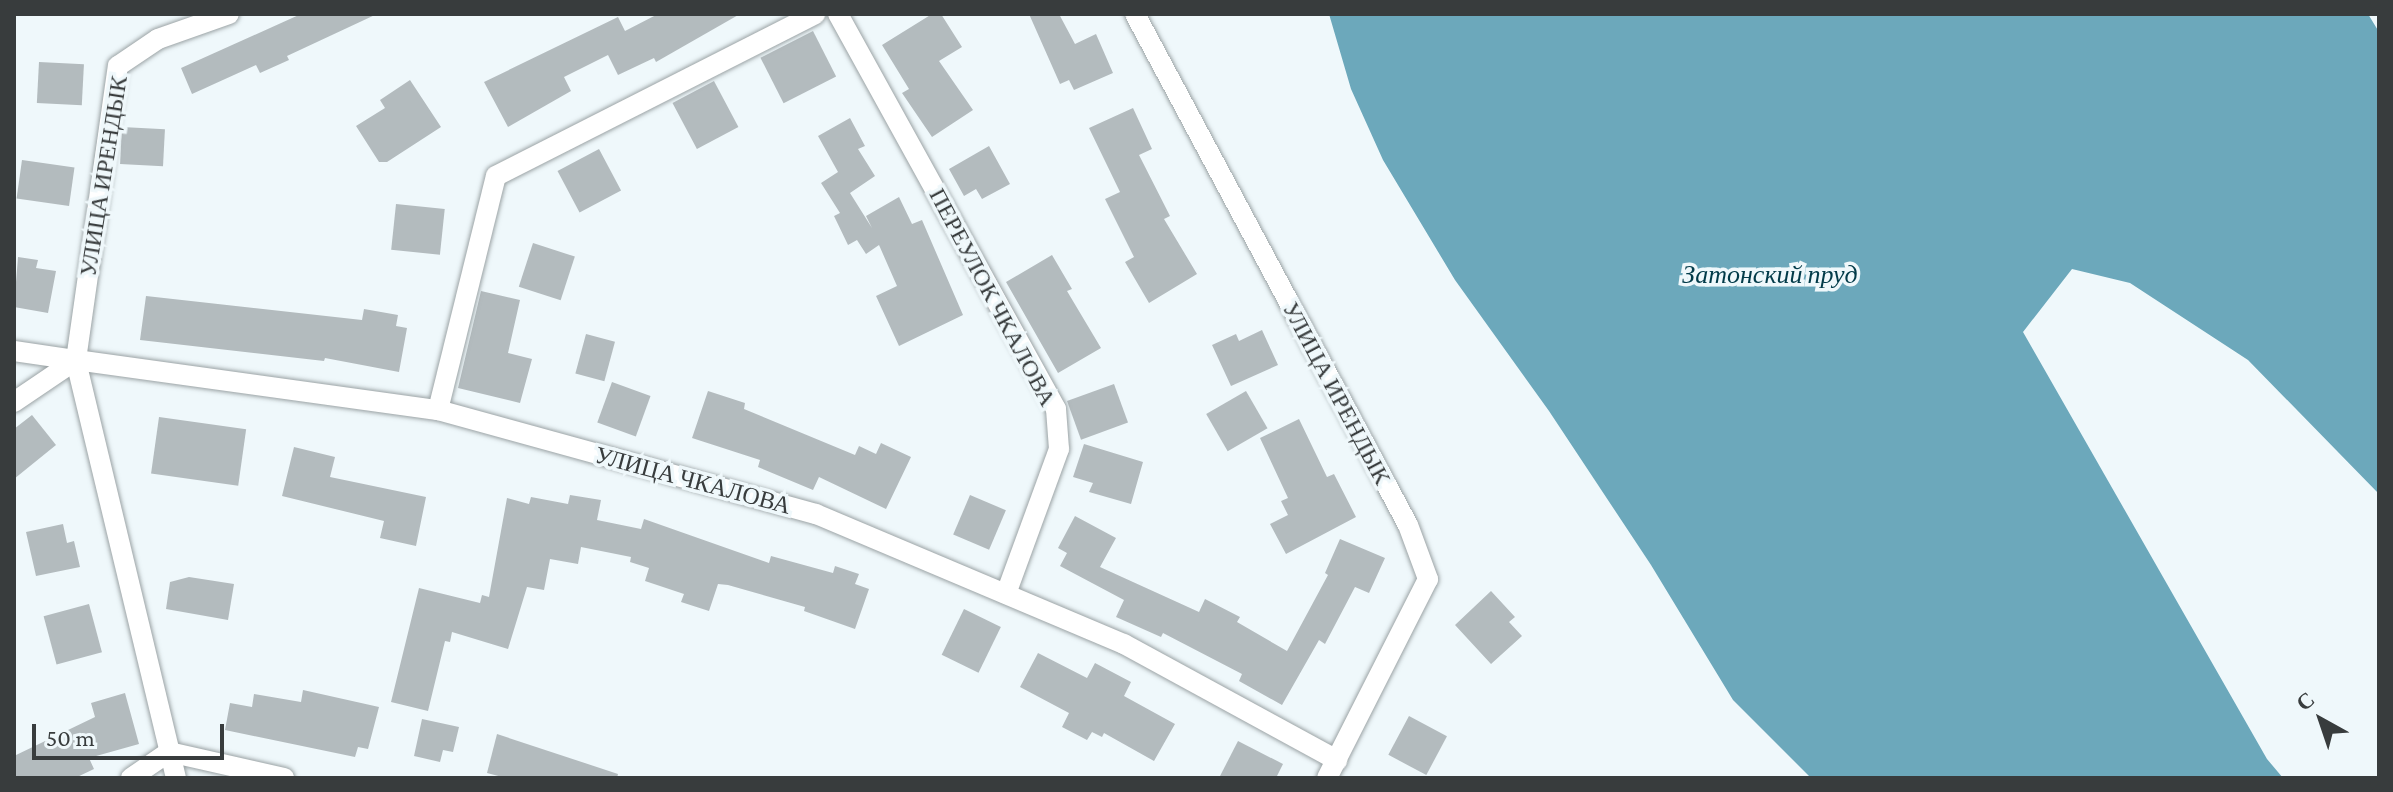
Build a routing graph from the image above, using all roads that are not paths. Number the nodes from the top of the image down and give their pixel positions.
1 (229, 14) edge
2 (815, 14) edge
3 (838, 14) edge
4 (1135, 14) edge
5 (14, 351) edge
6 (76, 360) junction
7 (14, 402) edge
8 (438, 410) junction
9 (1006, 594) junction
10 (169, 752) junction
11 (1332, 769) edge
12 (131, 778) edge
13 (176, 778) edge
14 (284, 778) edge

1 - 6 street, УЛИЦА ИРЕНДЫК
2 - 8 street
3 - 9 street, ПЕРЕУЛОК ЧКАЛОВА
4 - 11 street, УЛИЦА ИРЕНДЫК
5 - 6 street, УЛИЦА ЧКАЛОВА
6 - 7 street
6 - 8 street, УЛИЦА ЧКАЛОВА
6 - 10 street
8 - 9 street, УЛИЦА ЧКАЛОВА
9 - 11 street, УЛИЦА ЧКАЛОВА
10 - 12 street
10 - 13 street
10 - 14 street

